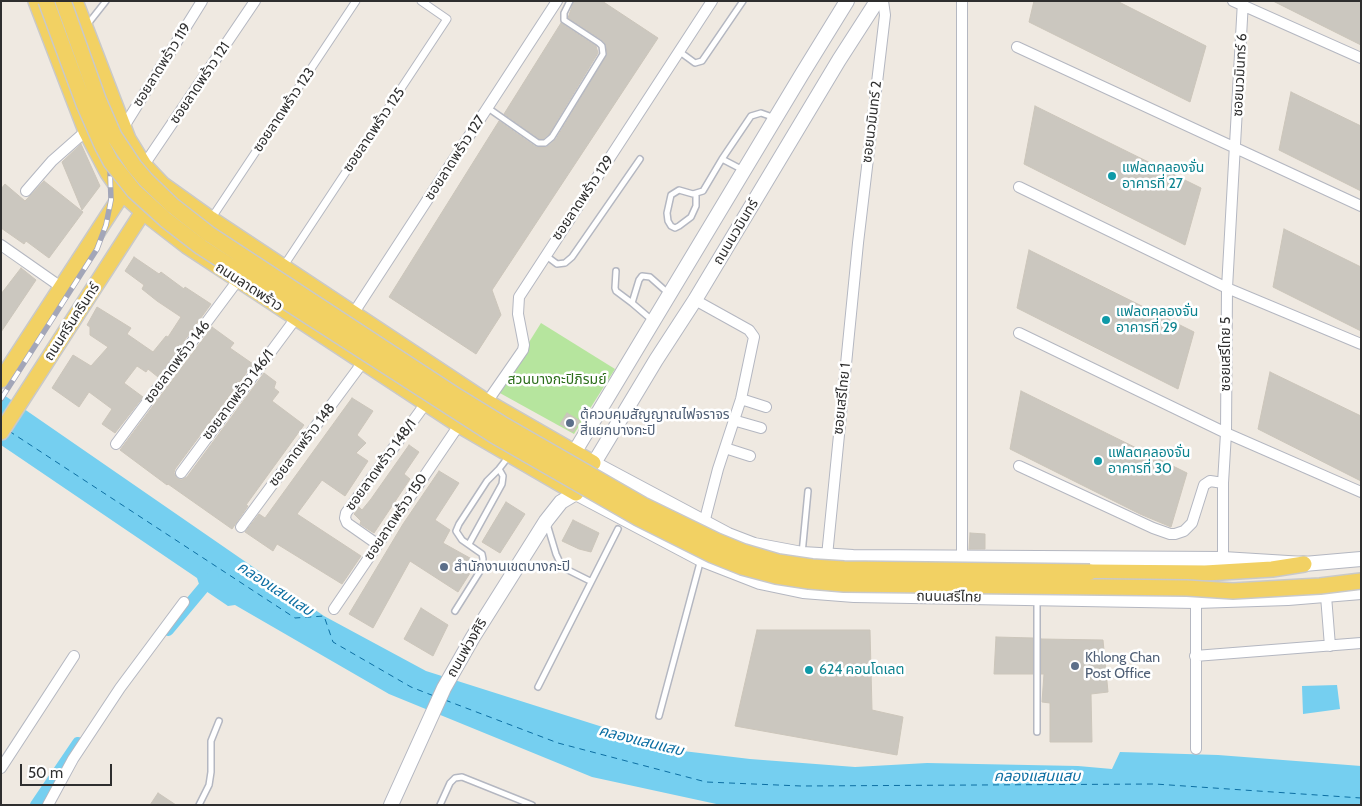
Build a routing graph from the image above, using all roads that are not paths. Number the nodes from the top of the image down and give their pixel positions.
1 (36, 1) edge
2 (46, 1) edge
3 (63, 1) edge
4 (76, 1) edge
5 (106, 1) edge
6 (202, 1) edge
7 (255, 1) edge
8 (356, 1) edge
9 (422, 1) edge
10 (557, 1) edge
11 (570, 1) edge
12 (712, 1) edge
13 (743, 1) edge
14 (847, 1) edge
15 (877, 1) edge
16 (883, 1) edge
17 (962, 1) edge
18 (1233, 1) edge
19 (1243, 4) edge
20 (85, 28) junction
21 (1017, 47) dead end
22 (680, 52) junction
23 (1361, 58) edge
24 (487, 108) junction
25 (776, 118) junction
26 (123, 128) junction
27 (86, 131) junction
28 (1236, 150) junction
29 (640, 159) dead end
30 (722, 159) junction
31 (144, 165) junction
32 (744, 170) junction
33 (162, 184) junction
34 (1019, 187) dead end
35 (26, 191) dead end
36 (122, 193) junction
37 (696, 194) junction
38 (1361, 206) edge
39 (143, 212) junction
40 (211, 219) junction
41 (858, 242) joint
42 (1, 245) edge
43 (545, 255) junction
44 (283, 267) junction
45 (616, 272) dead end
46 (238, 280) junction
47 (61, 287) junction
48 (1227, 288) junction
49 (670, 295) junction
50 (695, 300) junction
51 (632, 303) junction
52 (353, 314) junction
53 (296, 318) junction
54 (654, 321) junction
55 (674, 333) junction
56 (1019, 333) dead end
57 (1361, 344) edge
58 (363, 362) junction
59 (1, 380) edge
60 (741, 400) junction
61 (487, 402) junction
62 (426, 403) junction
63 (766, 407) dead end
64 (733, 420) junction
65 (459, 425) junction
66 (761, 428) dead end
67 (1, 432) edge
68 (1226, 433) junction
69 (116, 444) dead end
70 (725, 448) junction
71 (574, 453) junction
72 (509, 455) junction
73 (750, 456) dead end
74 (593, 463) junction
75 (1019, 466) dead end
76 (499, 469) junction
77 (180, 473) dead end
78 (1223, 483) junction
79 (562, 484) junction
80 (808, 491) dead end
81 (1361, 492) edge
82 (576, 493) junction
83 (561, 502) junction
84 (546, 521) junction
85 (704, 523) junction
86 (242, 527) dead end
87 (618, 529) dead end
88 (377, 544) junction
89 (468, 544) junction
90 (802, 554) junction
91 (826, 556) junction
92 (962, 558) junction
93 (1224, 559) junction
94 (1361, 559) edge
95 (701, 560) junction
96 (1304, 564) junction
97 (590, 581) junction
98 (1361, 581) edge
99 (1361, 592) edge
100 (1326, 596) junction
101 (1037, 598) junction
102 (1196, 601) junction
103 (184, 602) dead end
104 (334, 609) dead end
105 (455, 611) dead end
106 (1361, 642) edge
107 (1330, 646) junction
108 (74, 656) dead end
109 (1196, 656) junction
110 (538, 687) dead end
111 (659, 716) dead end
112 (220, 722) dead end
113 (1037, 732) dead end
114 (1196, 749) dead end
115 (1, 768) edge
116 (48, 805) edge
117 (198, 805) edge
118 (391, 805) edge
119 (440, 805) edge
120 (532, 805) edge

1 - 27 main road, ถนนลาดพร้าว
2 - 98 main road, bridge
3 - 96 main road, bridge
4 - 20 main road
5 - 20 lane
6 - 26 street, ซอยลาดพร้าว 119
7 - 31 street, ซอยลาดพร้าว 121
8 - 40 street, ซอยลาดพร้าว 123
9 - 44 street, ซอยลาดพร้าว 125
10 - 24 street, ซอยลาดพร้าว 127
11 - 24 lane
12 - 22 street, ซอยลาดพร้าว 129
13 - 22 lane
14 - 25 main road, ถนนนวมินทร์
15 - 50 main road, ถนนนวมินทร์
16 - 41 street, ซอยนวมินทร์ 2
17 - 92 street
18 - 19 street
19 - 23 street
19 - 28 street, ซอยนวมินทร์ 6
20 - 26 main road
21 - 28 street
22 - 43 street, ซอยลาดพร้าว 129
24 - 52 street, ซอยลาดพร้าว 127
25 - 30 lane
25 - 32 main road, ถนนนวมินทร์
26 - 31 main road
27 - 35 street
27 - 36 main road, ถนนลาดพร้าว
28 - 38 street
28 - 48 street, ซอยเสรีไทย 5
29 - 43 lane
30 - 32 lane
30 - 37 lane
31 - 33 main road
31 - 36 main road, ถนนศรีนครินทร์
32 - 49 main road, ถนนนวมินทร์
33 - 39 main road, ถนนศรีนครินทร์
33 - 40 main road
34 - 48 street
36 - 39 main road, ถนนลาดพร้าว
36 - 47 main road, ถนนศรีนครินทร์
37 - 37 lane
39 - 46 main road, ถนนลาดพร้าว
39 - 67 main road, ถนนศรีนครินทร์
40 - 44 main road
41 - 91 street, ซอยเสรีไทย 1
42 - 47 street
43 - 61 street, ซอยลาดพร้าว 129
44 - 52 main road
45 - 51 lane
46 - 53 main road, ถนนลาดพร้าว
46 - 69 street, ซอยลาดพร้าว 146
47 - 59 main road, ถนนศรีนครินทร์
48 - 57 street
48 - 68 street, ซอยเสรีไทย 5
49 - 51 lane
49 - 54 main road, ถนนนวมินทร์
50 - 55 main road, ถนนนวมินทร์
50 - 60 street
51 - 54 lane
52 - 61 main road
53 - 58 main road, ถนนลาดพร้าว
53 - 77 street, ซอยลาดพร้าว 146/1
54 - 55 main road
54 - 71 main road, ถนนนวมินทร์
55 - 74 main road, ถนนนวมินทร์
56 - 68 street
58 - 62 main road, ถนนลาดพร้าว
58 - 86 street, ซอยลาดพร้าว 148
60 - 63 street
60 - 64 street
61 - 71 main road
62 - 65 main road, ถนนลาดพร้าว
62 - 88 street, ซอยลาดพร้าว 148/1
64 - 66 street
64 - 70 street
65 - 72 main road, ถนนลาดพร้าว
65 - 88 street, ซอยลาดพร้าว 150
68 - 78 street, ซอยเสรีไทย 5
68 - 81 street
70 - 73 street
70 - 85 street
71 - 74 main road
71 - 79 main road
72 - 76 lane
72 - 79 main road, ถนนลาดพร้าว
74 - 82 main road, ถนนพ่วงศิริ
74 - 85 main road
75 - 78 street
76 - 89 lane
76 - 89 lane
78 - 93 street, ซอยเสรีไทย 5
79 - 82 main road, ถนนเสรีไทย
79 - 83 main road
80 - 90 lane
82 - 83 main road, ถนนพ่วงศิริ
82 - 95 main road, ถนนเสรีไทย
83 - 84 main road, ถนนพ่วงศิริ
84 - 97 lane
84 - 118 main road, ถนนพ่วงศิริ
85 - 90 main road
87 - 97 lane
88 - 104 street, ซอยลาดพร้าว 150
89 - 105 lane
90 - 91 main road
91 - 92 main road
92 - 93 main road
93 - 96 main road
94 - 96 main road
95 - 101 main road, ถนนเสรีไทย
95 - 111 lane
97 - 110 lane
99 - 100 main road, ถนนเสรีไทย
100 - 102 main road, ถนนเสรีไทย
100 - 107 street
101 - 102 main road, ถนนเสรีไทย
101 - 113 lane
102 - 109 street
103 - 116 street
106 - 107 street
107 - 109 street
108 - 115 street
109 - 114 street
112 - 117 lane
119 - 120 lane

